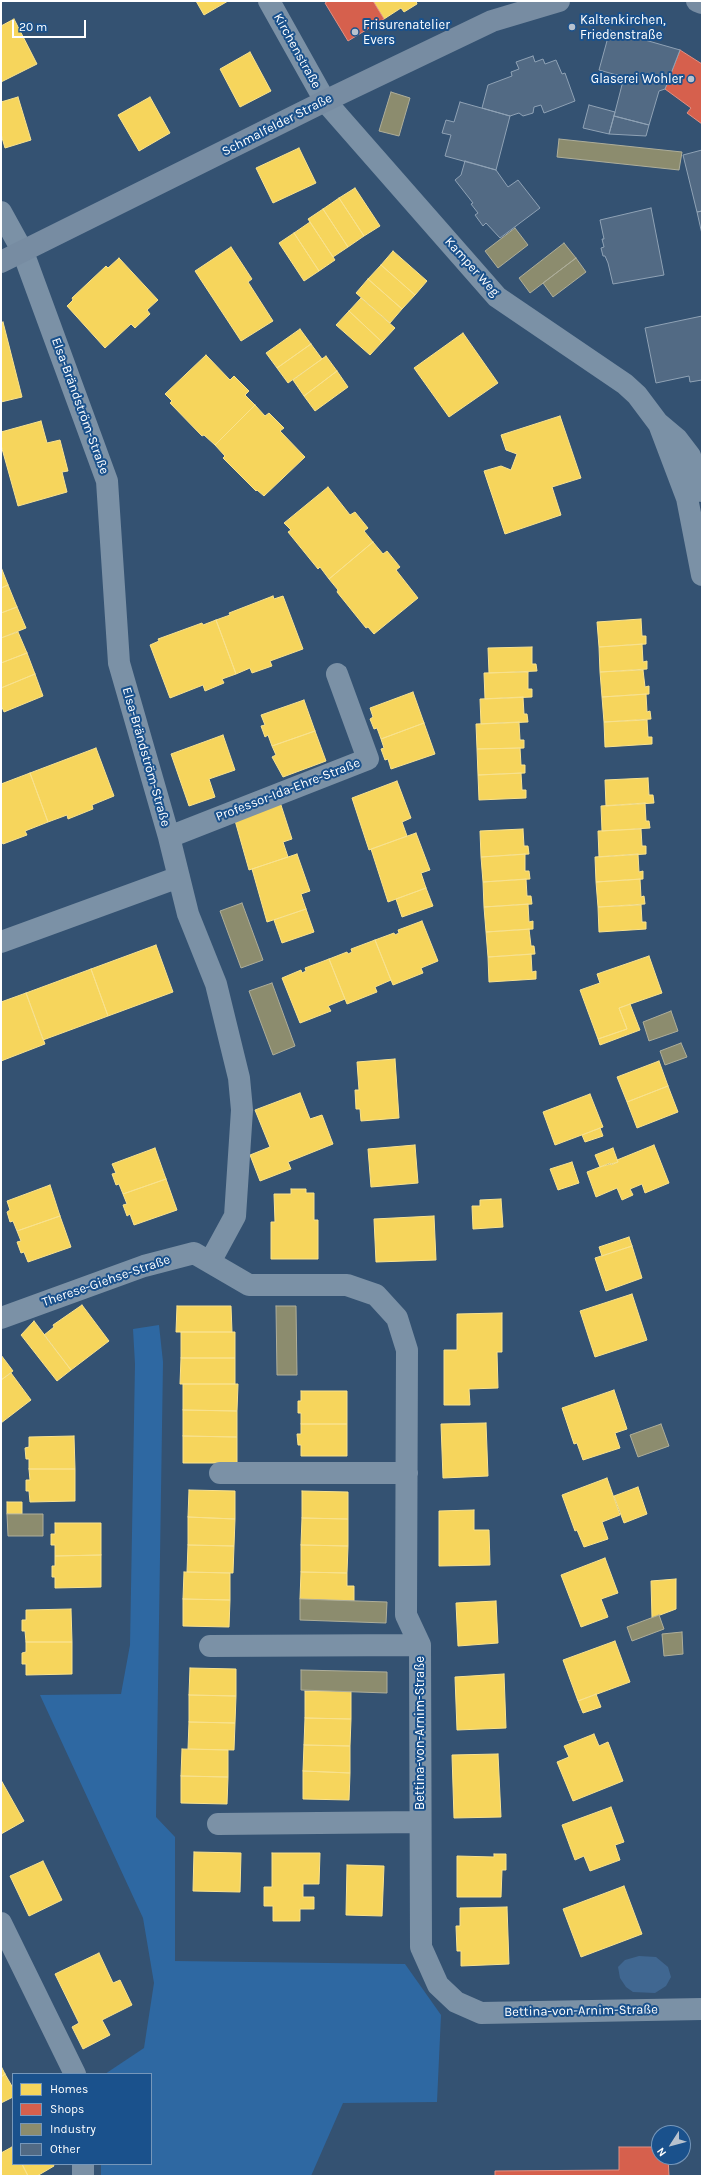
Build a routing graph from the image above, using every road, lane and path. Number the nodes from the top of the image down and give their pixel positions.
1 (269, 1) edge
2 (559, 1) edge
3 (697, 1) edge
4 (702, 3) edge
5 (325, 101) junction
6 (1, 212) edge
7 (23, 252) junction
8 (1, 262) edge
9 (658, 423) junction
10 (702, 491) edge
11 (702, 575) edge
12 (337, 674) dead end
13 (168, 837) junction
14 (179, 877) junction
15 (1, 942) edge
16 (210, 1262) junction
17 (1, 1318) edge
18 (220, 1473) dead end
19 (407, 1473) junction
20 (420, 1645) junction
21 (210, 1646) dead end
22 (420, 1822) junction
23 (218, 1824) dead end
24 (1, 1923) edge
25 (702, 2009) edge
26 (75, 2073) edge
27 (83, 2165) edge
28 (83, 2176) edge

1 - 5 street, Kirchenstraße
2 - 5 main road, Schmalfelder Straße
3 - 4 main road
5 - 7 main road, Schmalfelder Straße
5 - 9 street, Kamper Weg
6 - 7 street, Elsa-Brändström-Straße
7 - 8 main road, Schmalfelder Straße
7 - 13 street, Elsa-Brändström-Straße
9 - 10 street, Kamper Weg
9 - 11 street, Kamper Weg
12 - 13 street, Professor-Ida-Ehre-Straße
13 - 14 street, Elsa-Brändström-Straße
14 - 15 street
14 - 16 street, Elsa-Brändström-Straße
16 - 17 street, Therese-Giehse-Straße
16 - 19 street, Bettina-von-Arnim-Straße
18 - 19 street
19 - 20 street, Bettina-von-Arnim-Straße
20 - 21 street
20 - 22 street, Bettina-von-Arnim-Straße
22 - 23 street
22 - 25 street, Bettina-von-Arnim-Straße
24 - 26 street
27 - 28 street

